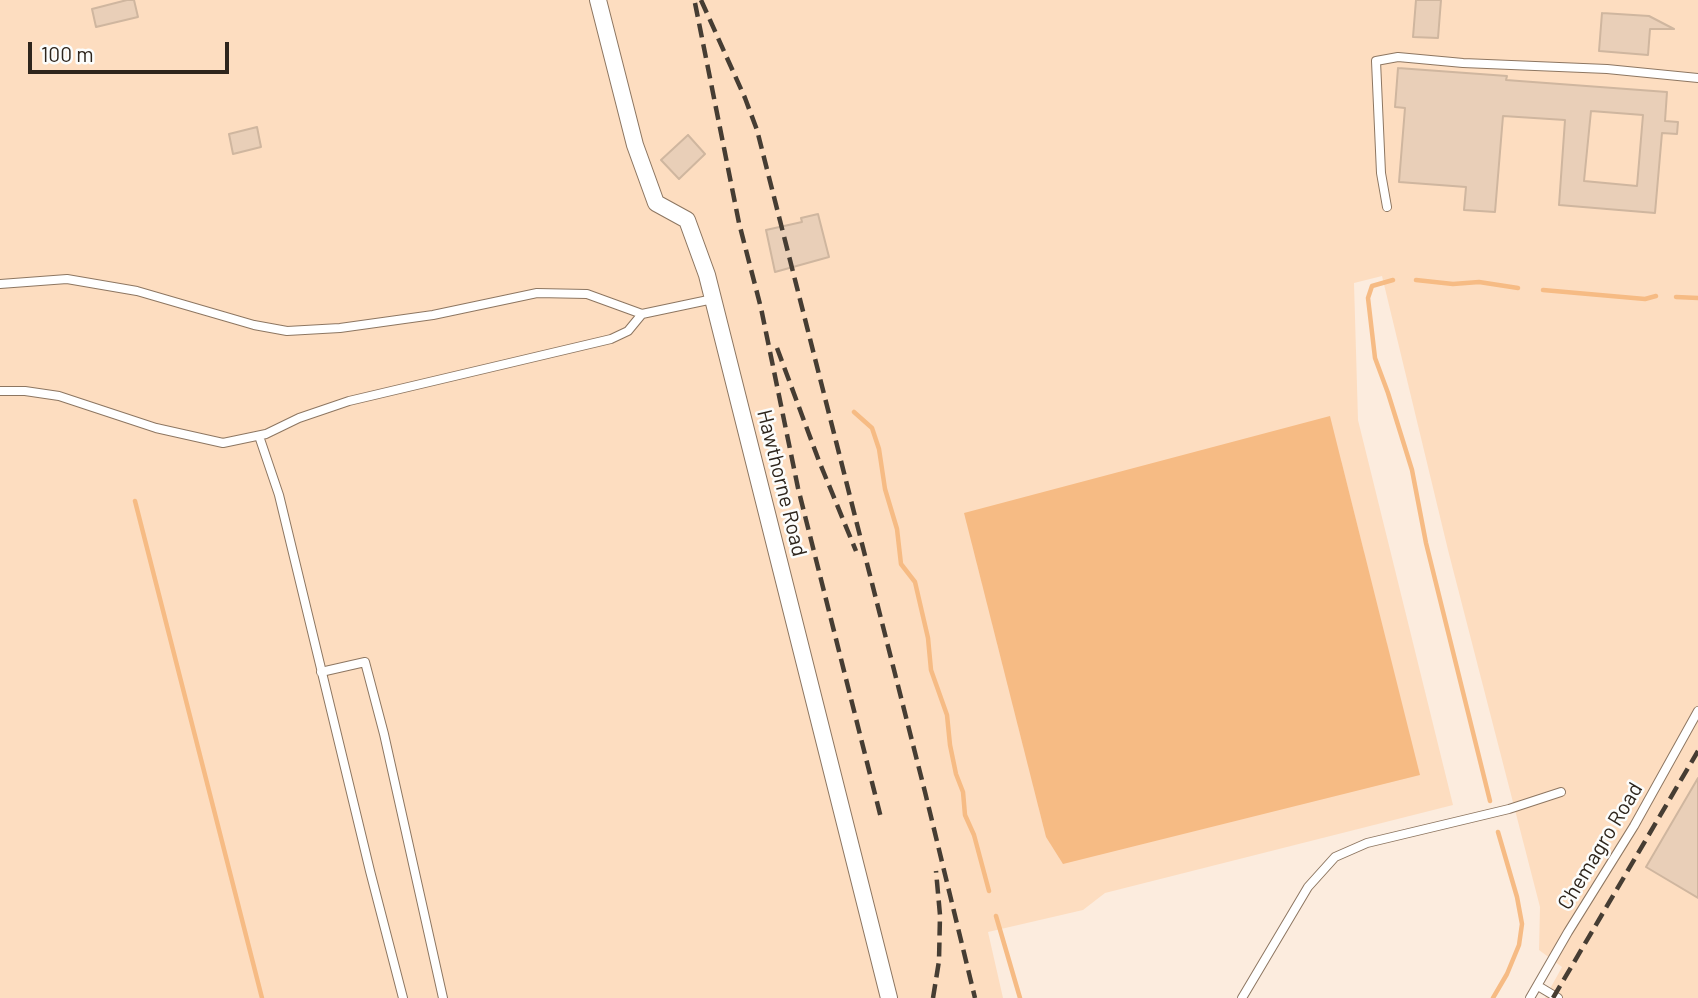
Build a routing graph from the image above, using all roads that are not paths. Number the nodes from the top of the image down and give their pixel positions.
1 (598, 0) edge
2 (1698, 78) edge
3 (1387, 207) dead end
4 (0, 285) edge
5 (713, 299) junction
6 (642, 314) junction
7 (0, 391) edge
8 (258, 436) junction
9 (321, 672) junction
10 (1698, 711) edge
11 (1561, 792) dead end
12 (1538, 986) junction
13 (403, 998) edge
14 (443, 998) edge
15 (889, 998) edge
16 (1242, 998) edge
17 (1531, 998) edge
18 (1558, 998) edge

1 - 5 street, Hawthorne Road
2 - 3 lane
4 - 6 lane
5 - 6 lane
5 - 15 street, Hawthorne Road
6 - 8 lane
7 - 8 lane
8 - 9 lane
9 - 13 lane
9 - 14 lane
10 - 12 lane, Chemagro Road
11 - 16 lane
12 - 17 lane, Chemagro Road
12 - 18 lane

